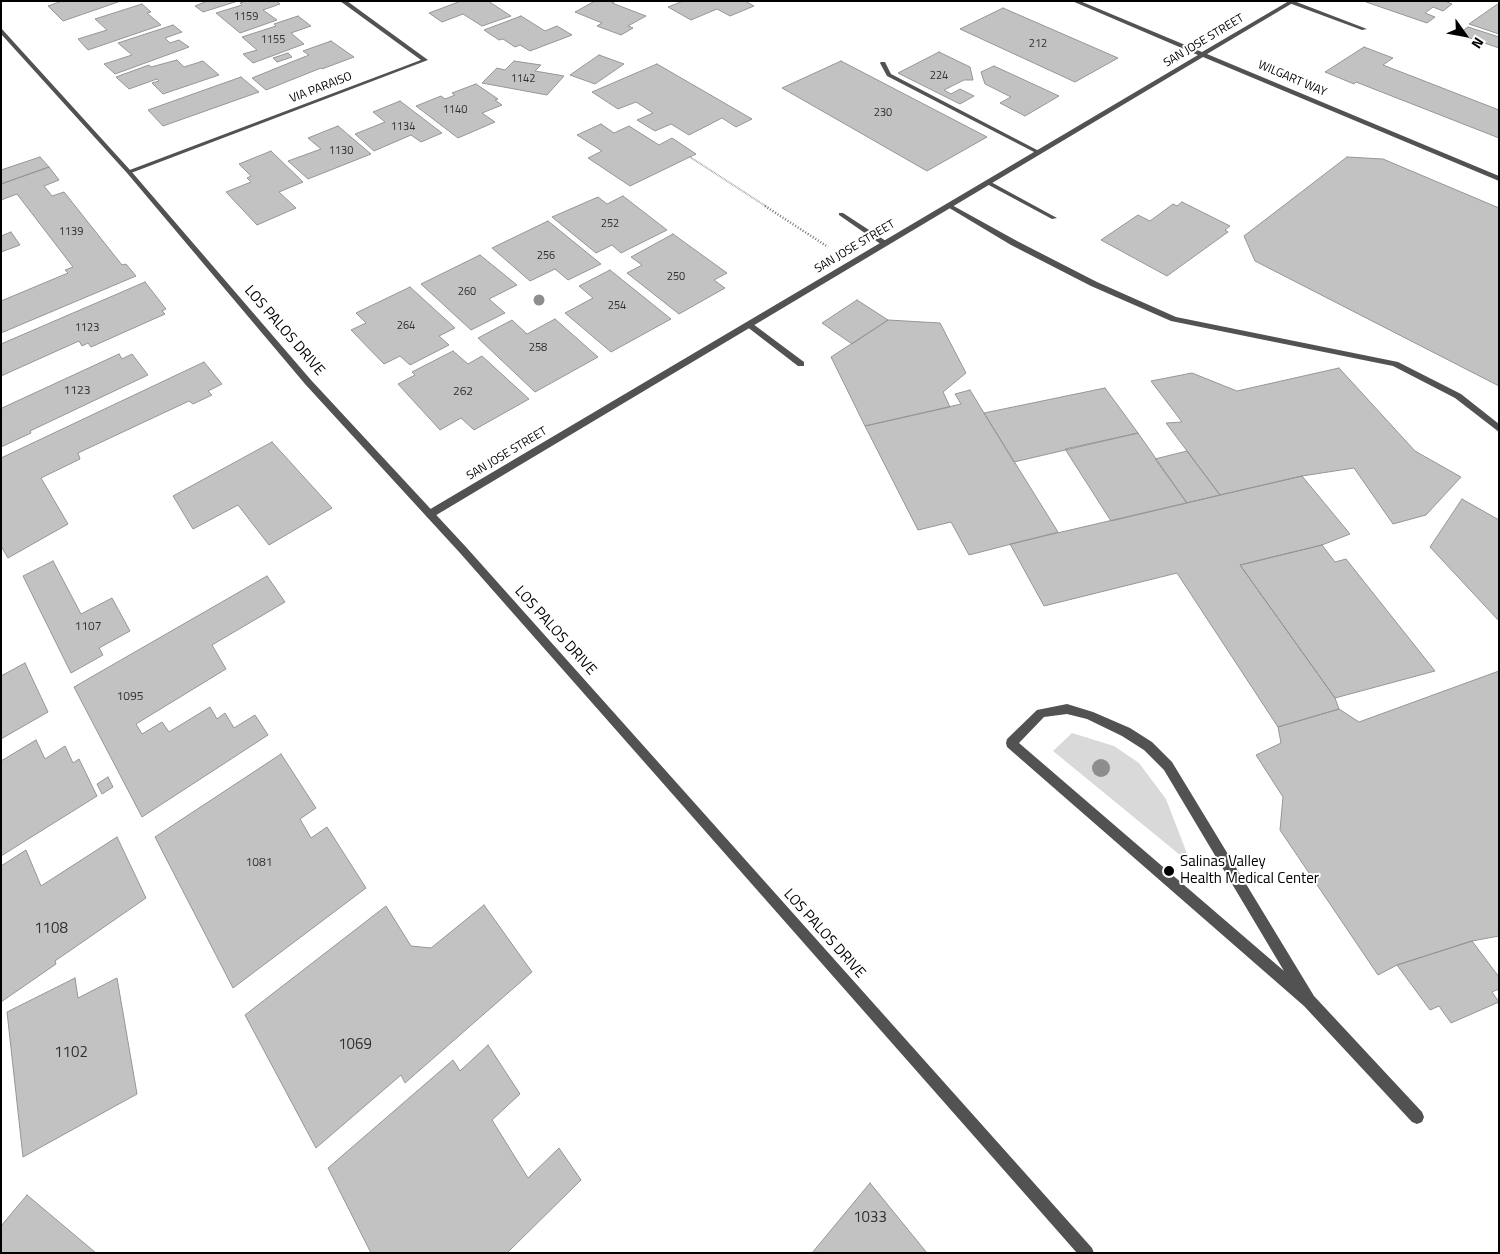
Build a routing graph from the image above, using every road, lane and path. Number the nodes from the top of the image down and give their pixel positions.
1 (343, 1) edge
2 (1075, 1) edge
3 (1292, 2) edge
4 (1364, 29) dead end
5 (1, 30) edge
6 (1203, 54) junction
7 (883, 62) dead end
8 (1038, 152) junction
9 (690, 157) dead end
10 (130, 172) junction
11 (1499, 179) edge
12 (987, 182) junction
13 (948, 205) junction
14 (841, 214) dead end
15 (1054, 218) dead end
16 (885, 243) junction
17 (828, 247) dead end
18 (749, 324) junction
19 (801, 364) dead end
20 (1499, 429) edge
21 (430, 514) junction
22 (1309, 1000) junction
23 (1417, 1117) dead end
24 (1087, 1253) edge

1 - 10 street, VIA PARAISO
2 - 6 street, WILGART WAY
3 - 4 street
3 - 6 street, SAN JOSE STREET
5 - 10 street, LOS PALOS DRIVE
6 - 8 street, SAN JOSE STREET
6 - 11 street, WILGART WAY
7 - 8 street
8 - 12 street, SAN JOSE STREET
9 - 17 path
10 - 21 street, LOS PALOS DRIVE
12 - 13 street, SAN JOSE STREET
12 - 15 street
13 - 16 street, SAN JOSE STREET
13 - 20 street
14 - 16 street
16 - 18 street, SAN JOSE STREET
18 - 19 street
18 - 21 street, SAN JOSE STREET
21 - 24 street, LOS PALOS DRIVE
22 - 22 street
22 - 23 street

